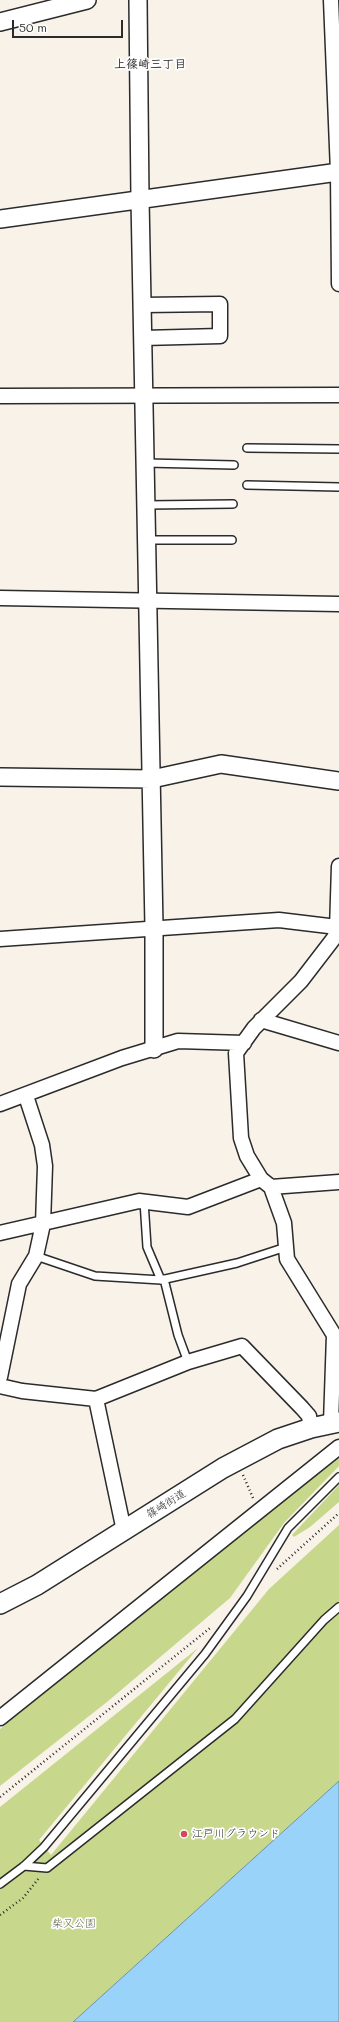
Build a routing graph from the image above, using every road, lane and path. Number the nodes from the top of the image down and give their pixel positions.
1 (87, 0) edge
2 (138, 0) edge
3 (331, 0) edge
4 (0, 22) edge
5 (339, 172) edge
6 (140, 199) junction
7 (0, 219) edge
8 (339, 284) edge
9 (142, 305) junction
10 (143, 338) junction
11 (144, 395) junction
12 (339, 395) edge
13 (0, 396) edge
14 (247, 448) dead end
15 (339, 449) edge
16 (146, 463) junction
17 (234, 465) dead end
18 (247, 484) dead end
19 (339, 487) edge
20 (233, 504) dead end
21 (147, 505) junction
22 (148, 540) junction
23 (232, 540) dead end
24 (0, 598) edge
25 (149, 600) junction
26 (339, 604) edge
27 (0, 777) edge
28 (152, 779) junction
29 (339, 781) edge
30 (339, 866) edge
31 (154, 927) junction
32 (338, 930) edge
33 (0, 939) edge
34 (261, 1020) junction
35 (244, 1043) junction
36 (339, 1043) edge
37 (154, 1049) junction
38 (26, 1096) junction
39 (0, 1104) edge
40 (339, 1182) edge
41 (266, 1183) junction
42 (144, 1201) junction
43 (43, 1224) junction
44 (0, 1233) edge
45 (286, 1247) junction
46 (36, 1256) junction
47 (162, 1279) junction
48 (188, 1362) junction
49 (0, 1377) edge
50 (0, 1386) edge
51 (96, 1399) junction
52 (335, 1422) edge
53 (311, 1428) junction
54 (339, 1447) edge
55 (241, 1472) dead end
56 (339, 1477) edge
57 (259, 1511) junction
58 (339, 1513) edge
59 (124, 1531) junction
60 (271, 1574) dead end
61 (0, 1604) edge
62 (339, 1607) edge
63 (211, 1626) dead end
64 (0, 1718) edge
65 (0, 1797) edge
66 (24, 1866) junction
67 (47, 1868) junction
68 (0, 1884) edge
69 (0, 1915) edge

1 - 4 street
2 - 6 street
3 - 5 street
5 - 6 street
5 - 8 street
6 - 7 street
6 - 9 street
9 - 10 street
9 - 10 street
10 - 11 street
11 - 12 street
11 - 13 street
11 - 16 street
14 - 15 lane
16 - 17 lane
16 - 21 street
18 - 19 lane
20 - 21 lane
21 - 22 street
22 - 23 lane
22 - 25 street
24 - 25 street
25 - 26 street
25 - 28 street
27 - 28 street
28 - 29 street
28 - 31 street
30 - 32 street
31 - 32 street
31 - 33 street
31 - 37 street
32 - 34 street
34 - 35 street
34 - 36 street
35 - 37 street
35 - 41 street
37 - 38 street
38 - 39 street
38 - 43 street
40 - 41 street
41 - 42 street
41 - 45 street
42 - 43 street
42 - 47 lane
43 - 44 street
43 - 46 street
45 - 47 lane
45 - 52 street
46 - 47 lane
46 - 49 street
47 - 48 lane
48 - 51 street
48 - 53 street
50 - 51 street
51 - 59 street
52 - 53 main road, 篠崎街道
53 - 59 main road, 篠崎街道
54 - 57 street
55 - 57 path
56 - 66 lane
57 - 64 street
58 - 60 path
59 - 61 main road, 篠崎街道
62 - 67 lane
63 - 65 path
66 - 67 lane
66 - 68 lane
67 - 69 path

